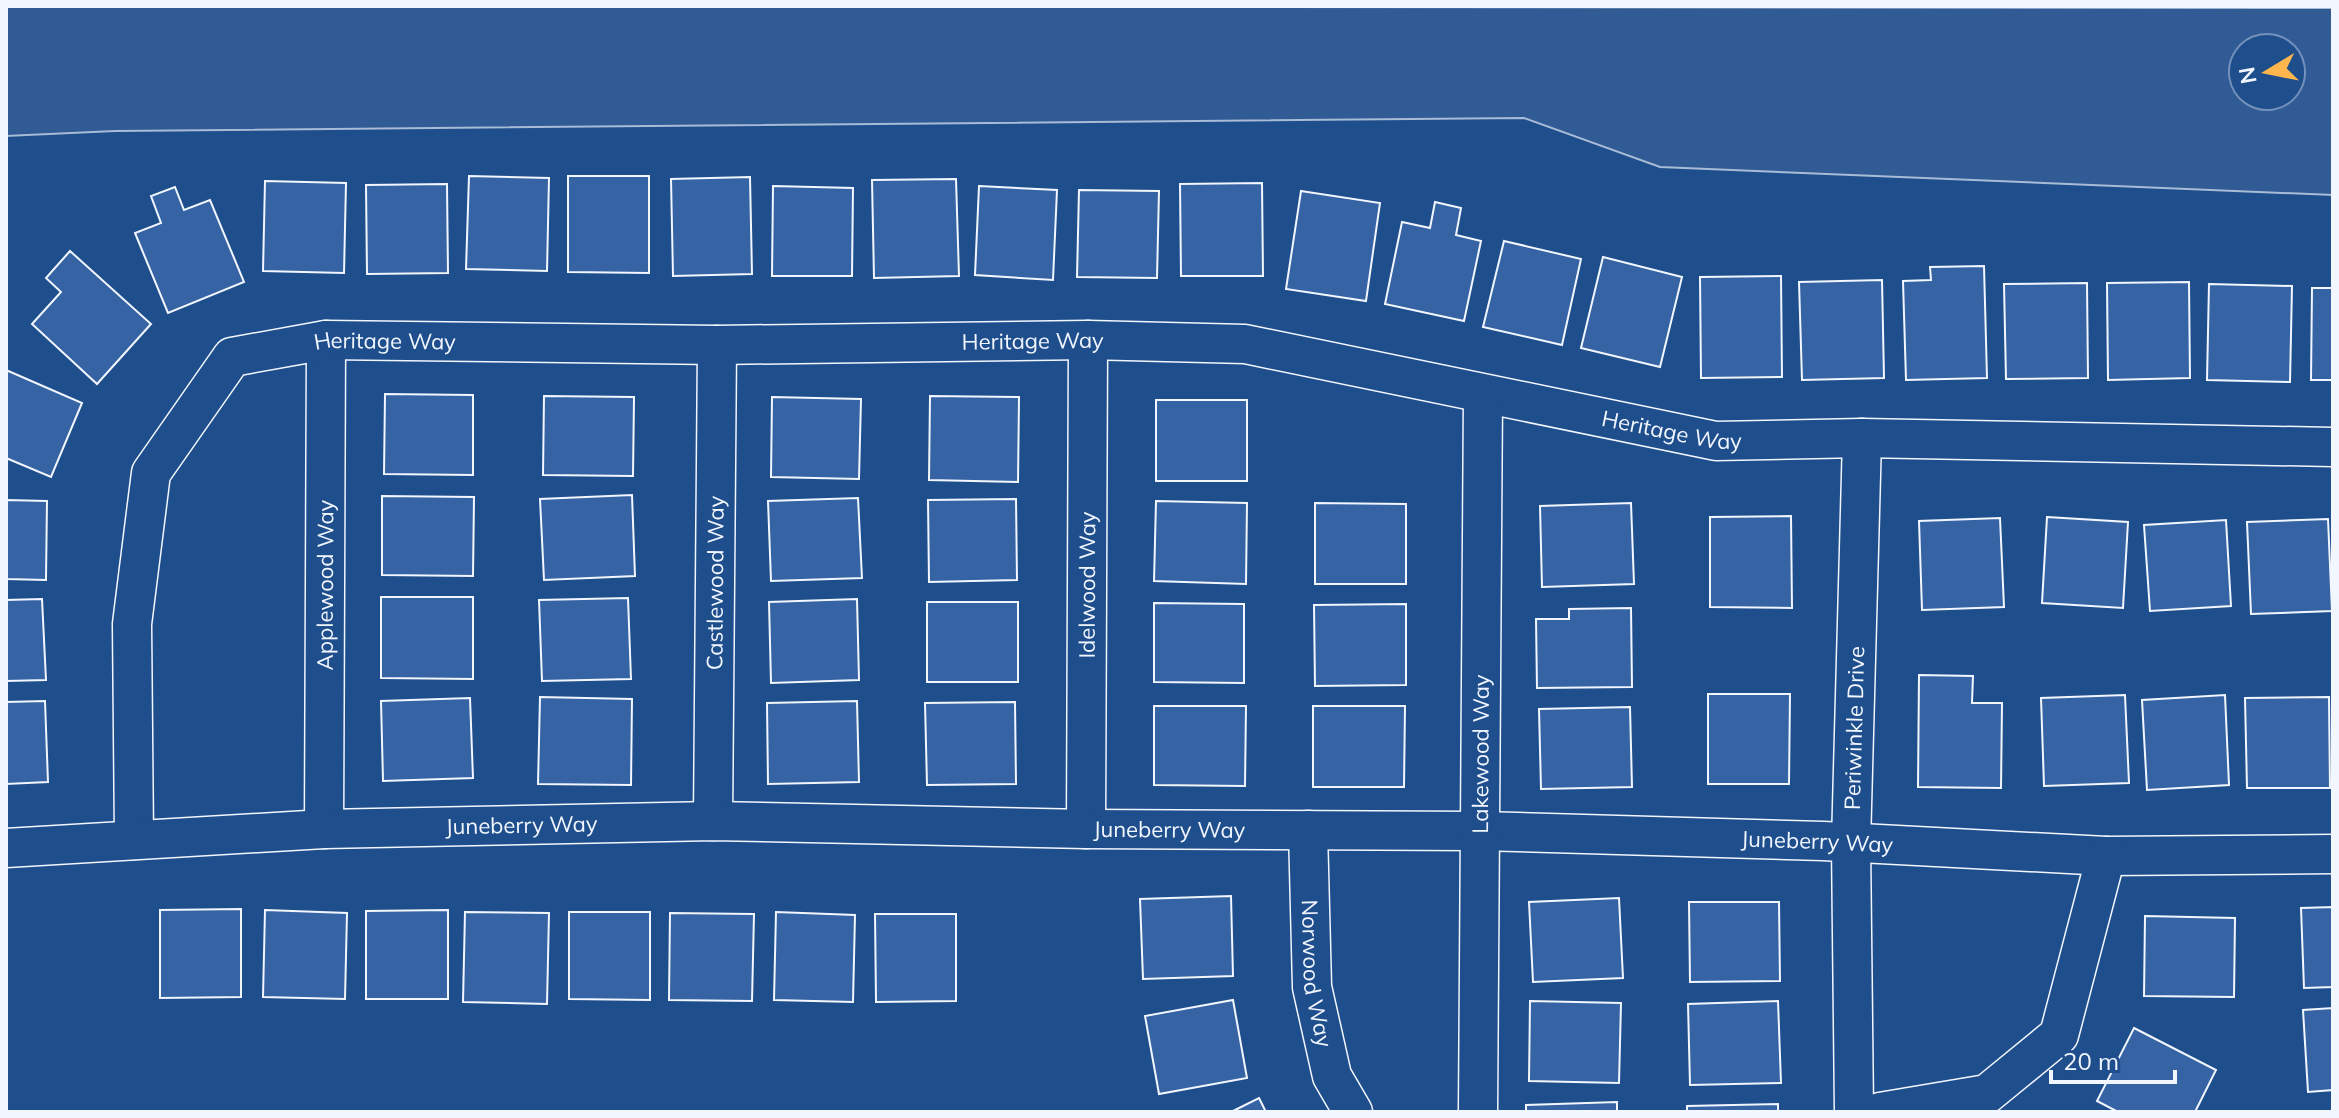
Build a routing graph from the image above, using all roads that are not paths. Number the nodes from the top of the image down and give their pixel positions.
1 (326, 340) junction
2 (1088, 340) junction
3 (717, 345) junction
4 (1483, 395) junction
5 (1862, 438) junction
6 (2333, 447) edge
7 (713, 821) junction
8 (324, 829) junction
9 (1086, 829) junction
10 (1308, 830) junction
11 (1479, 831) junction
12 (134, 840) junction
13 (1851, 843) junction
14 (6, 848) edge
15 (2333, 854) edge
16 (2106, 856) junction
17 (1353, 1112) edge
18 (1478, 1112) edge
19 (1854, 1112) edge
20 (1880, 1112) edge

1 - 3 street, Heritage Way
1 - 8 street, Applewood Way
1 - 12 street, Heritage Way
2 - 3 street, Heritage Way
2 - 4 street, Heritage Way
2 - 9 street, Idelwood Way
3 - 7 street, Castlewood Way
4 - 5 street, Heritage Way
4 - 11 street, Lakewood Way
5 - 6 street, Heritage Way
5 - 13 street, Periwinkle Drive
7 - 8 street, Juneberry Way
7 - 9 street, Juneberry Way
8 - 12 street, Juneberry Way
9 - 10 street, Juneberry Way
10 - 11 street, Juneberry Way
10 - 17 street, Norwood Way
11 - 13 street, Juneberry Way
11 - 18 street, Lakewood Way
12 - 14 street, Juneberry Way
13 - 16 street, Juneberry Way
13 - 19 street, Periwinkle Drive
15 - 16 street, Juneberry Way
16 - 20 street

